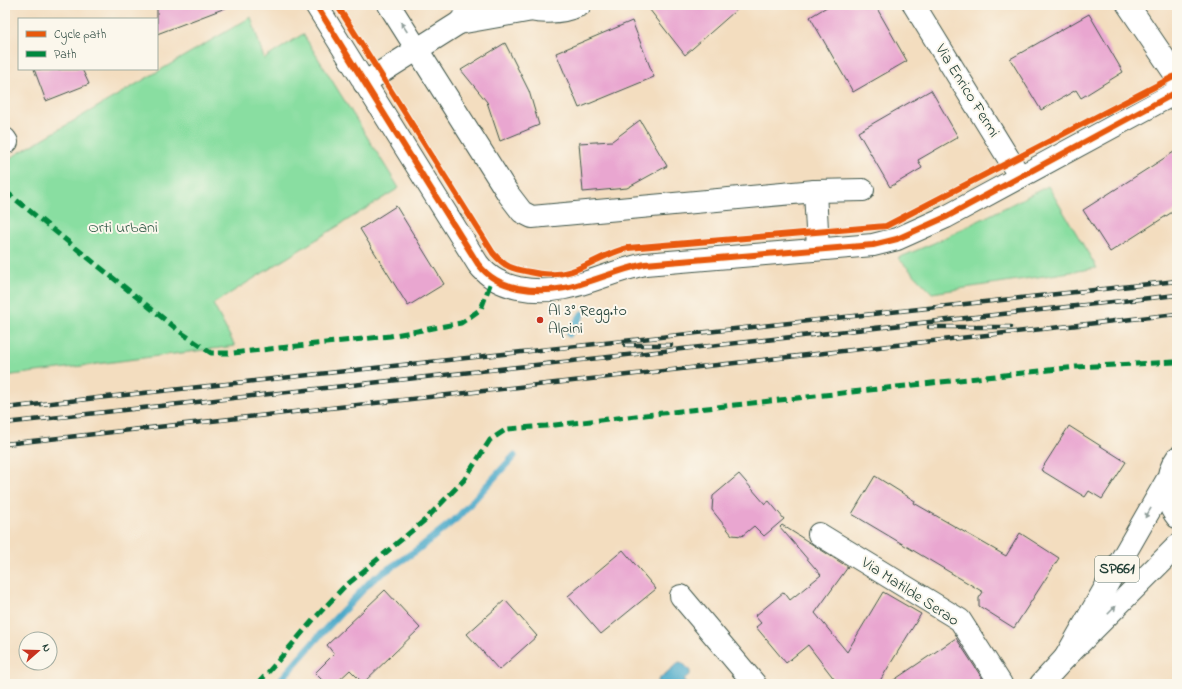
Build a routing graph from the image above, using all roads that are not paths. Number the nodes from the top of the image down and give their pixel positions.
1 (316, 5) edge
2 (389, 5) edge
3 (474, 5) edge
4 (580, 5) edge
5 (914, 5) edge
6 (1128, 5) edge
7 (522, 8) edge
8 (459, 23) junction
9 (418, 49) junction
10 (1177, 77) edge
11 (364, 83) junction
12 (1177, 92) edge
13 (1020, 177) junction
14 (815, 190) junction
15 (863, 190) dead end
16 (818, 249) junction
17 (1177, 458) edge
18 (1167, 480) junction
19 (1177, 517) edge
20 (819, 534) dead end
21 (1177, 546) edge
22 (681, 596) dead end
23 (1065, 658) junction
24 (755, 684) edge
25 (1001, 684) edge
26 (1041, 684) edge

1 - 11 street
9 -> 2 street
3 - 8 street
4 - 7 street
5 - 13 street, Via Enrico Fermi
6 - 10 street
7 - 8 street
8 - 9 street
9 - 11 street
9 - 14 street
11 - 16 street
12 - 13 street
13 - 16 street
14 - 15 street
14 - 16 street
17 - 18 street, SP661
18 - 19 street, SP661
18 -> 23 street, SP661
20 - 25 street, Via Matilde Serao
23 -> 21 street, SP661
22 - 24 street
23 - 26 street, SP661

